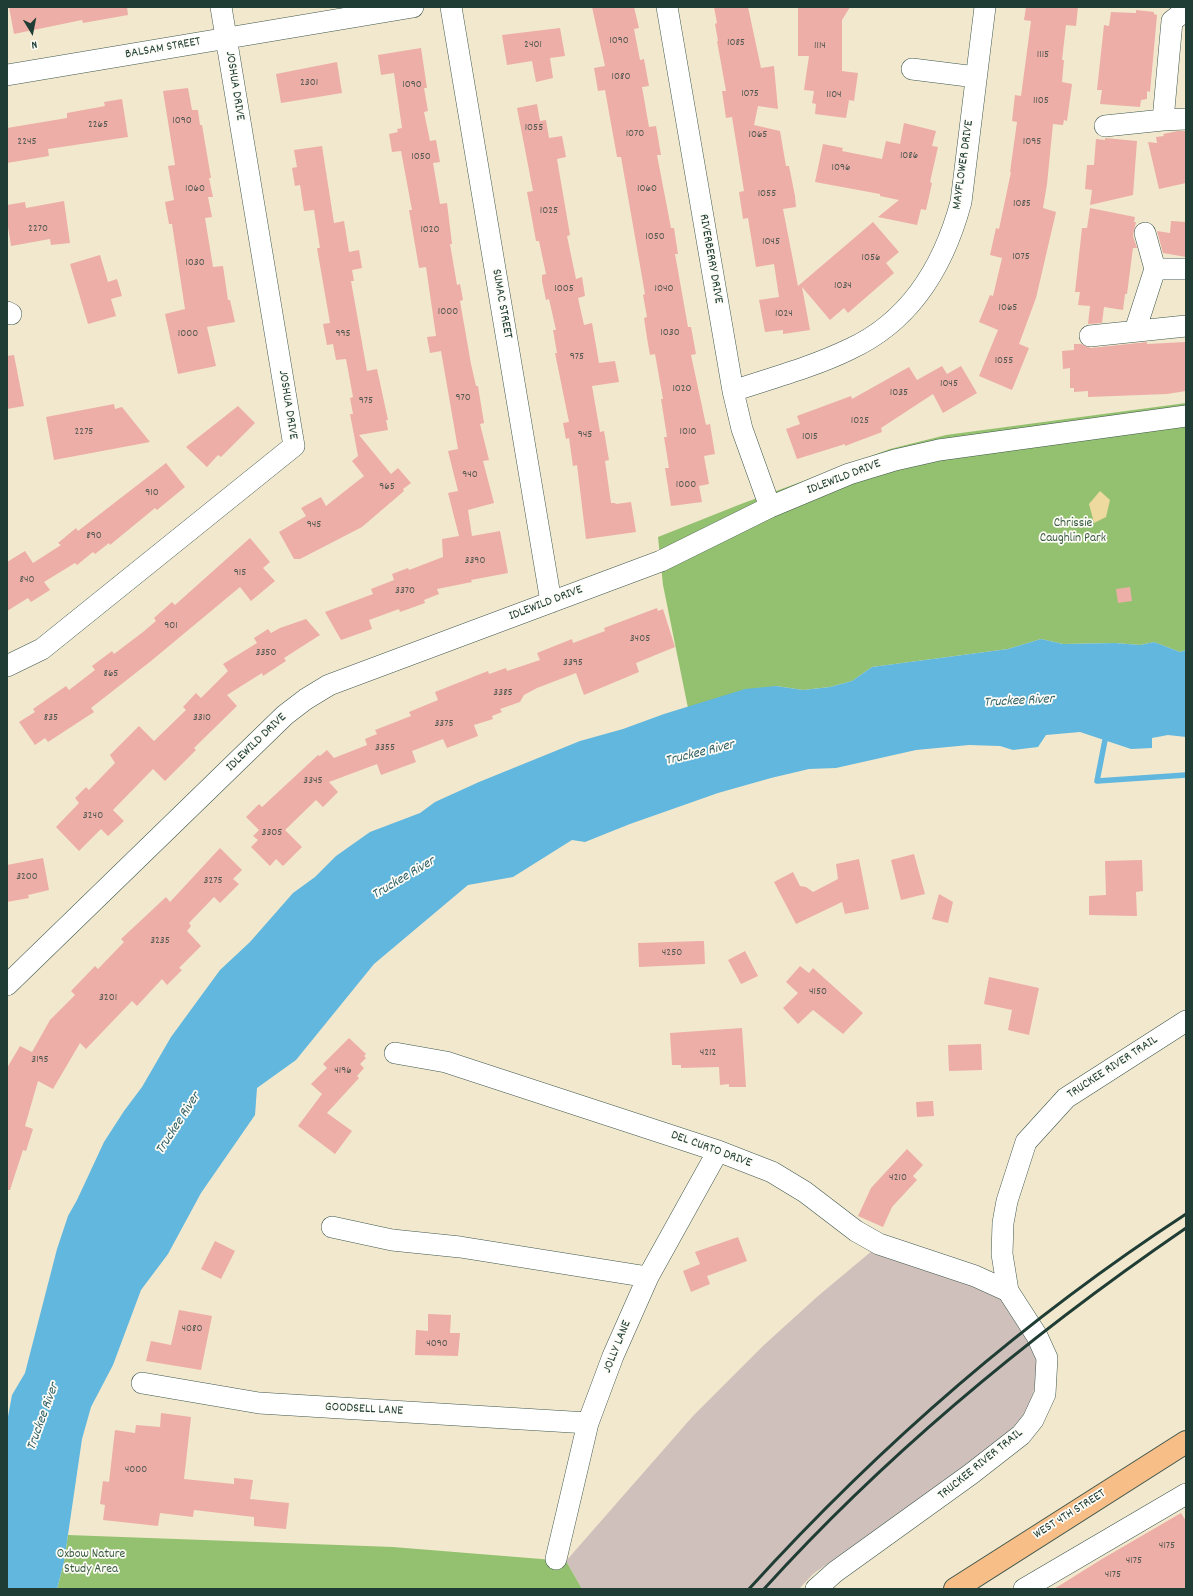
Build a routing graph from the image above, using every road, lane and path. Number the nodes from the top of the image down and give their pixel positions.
1 (221, 7) edge
2 (413, 7) edge
3 (451, 7) edge
4 (667, 7) edge
5 (985, 7) edge
6 (1186, 10) edge
7 (226, 38) junction
8 (912, 70) dead end
9 (7, 75) edge
10 (976, 77) junction
11 (1186, 119) edge
12 (1163, 120) junction
13 (1105, 126) dead end
14 (1145, 233) dead end
15 (1155, 269) junction
16 (1186, 269) edge
17 (1186, 326) edge
18 (1135, 331) junction
19 (1090, 336) dead end
20 (733, 391) junction
21 (1186, 416) edge
22 (770, 507) junction
23 (551, 602) junction
24 (7, 666) edge
25 (7, 985) edge
26 (1186, 1021) edge
27 (395, 1053) dead end
28 (718, 1151) junction
29 (332, 1227) dead end
30 (648, 1277) junction
31 (1008, 1291) junction
32 (142, 1383) dead end
33 (588, 1423) junction
34 (1186, 1442) edge
35 (1186, 1494) edge
36 (556, 1559) dead end
37 (816, 1589) edge
38 (955, 1589) edge
39 (1024, 1589) edge

1 - 7 street, JOSHUA DRIVE
2 - 7 street, BALSAM STREET
3 - 23 street, SUMAC STREET
4 - 20 street, RIVERBERRY DRIVE
5 - 10 street, MAYFLOWER DRIVE
6 - 12 street
7 - 9 street, BALSAM STREET
7 - 24 street, JOSHUA DRIVE
8 - 10 street
10 - 20 street, MAYFLOWER DRIVE
11 - 12 street
12 - 13 street
14 - 15 street
15 - 16 street
15 - 18 street
17 - 18 street
18 - 19 street
20 - 22 street, RIVERBERRY DRIVE
21 - 22 street, IDLEWILD DRIVE
22 - 23 street, IDLEWILD DRIVE
23 - 25 street, IDLEWILD DRIVE
26 - 31 street, TRUCKEE RIVER TRAIL
27 - 28 street, DEL CURTO DRIVE
28 - 30 street, JOLLY LANE
28 - 31 street, DEL CURTO DRIVE
29 - 30 street
30 - 33 street, JOLLY LANE
31 - 37 street, TRUCKEE RIVER TRAIL
32 - 33 street, GOODSELL LANE
33 - 36 street, JOLLY LANE
34 - 38 main road, WEST 4TH STREET
35 - 39 street

